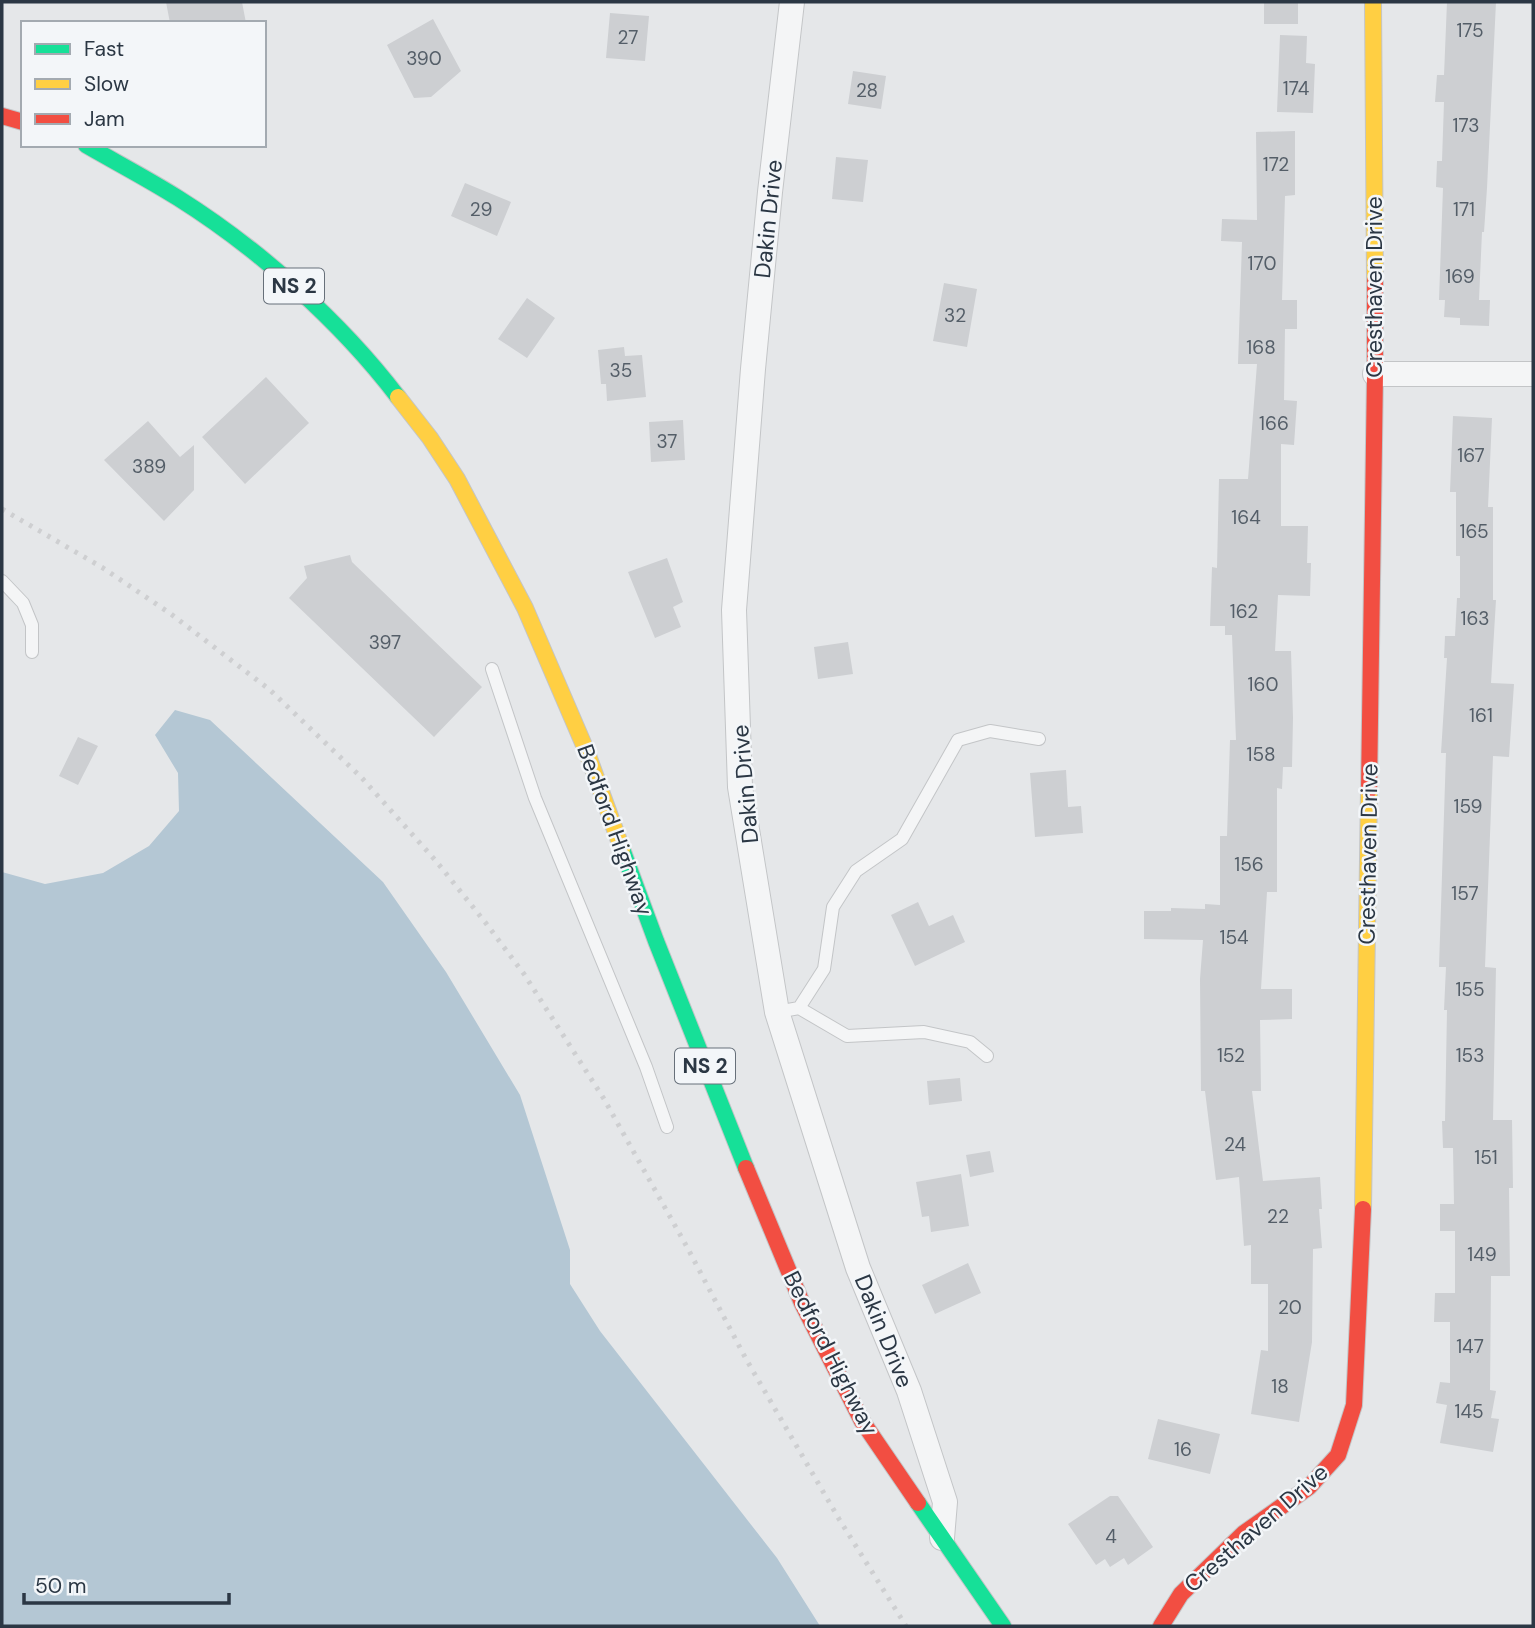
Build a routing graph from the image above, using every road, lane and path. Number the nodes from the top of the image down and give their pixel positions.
1 (792, 2) edge
2 (1373, 2) edge
3 (2, 116) edge
4 (21, 121) edge
5 (89, 147) edge
6 (1375, 374) junction
7 (1533, 374) edge
8 (2, 582) edge
9 (32, 652) dead end
10 (492, 669) dead end
11 (1039, 739) dead end
12 (788, 1010) junction
13 (987, 1056) dead end
14 (667, 1127) dead end
15 (942, 1539) junction
16 (1003, 1626) edge
17 (1161, 1626) edge

1 - 12 street, Dakin Drive
2 - 6 main road, Cresthaven Drive
3 - 4 main road
5 - 15 main road, Bedford Highway / NS 2
6 - 7 street
6 - 17 main road, Cresthaven Drive
8 - 9 lane
10 - 14 lane
11 - 12 lane
12 - 13 lane
12 - 15 street, Dakin Drive
15 - 16 main road, Bedford Highway / NS 2

